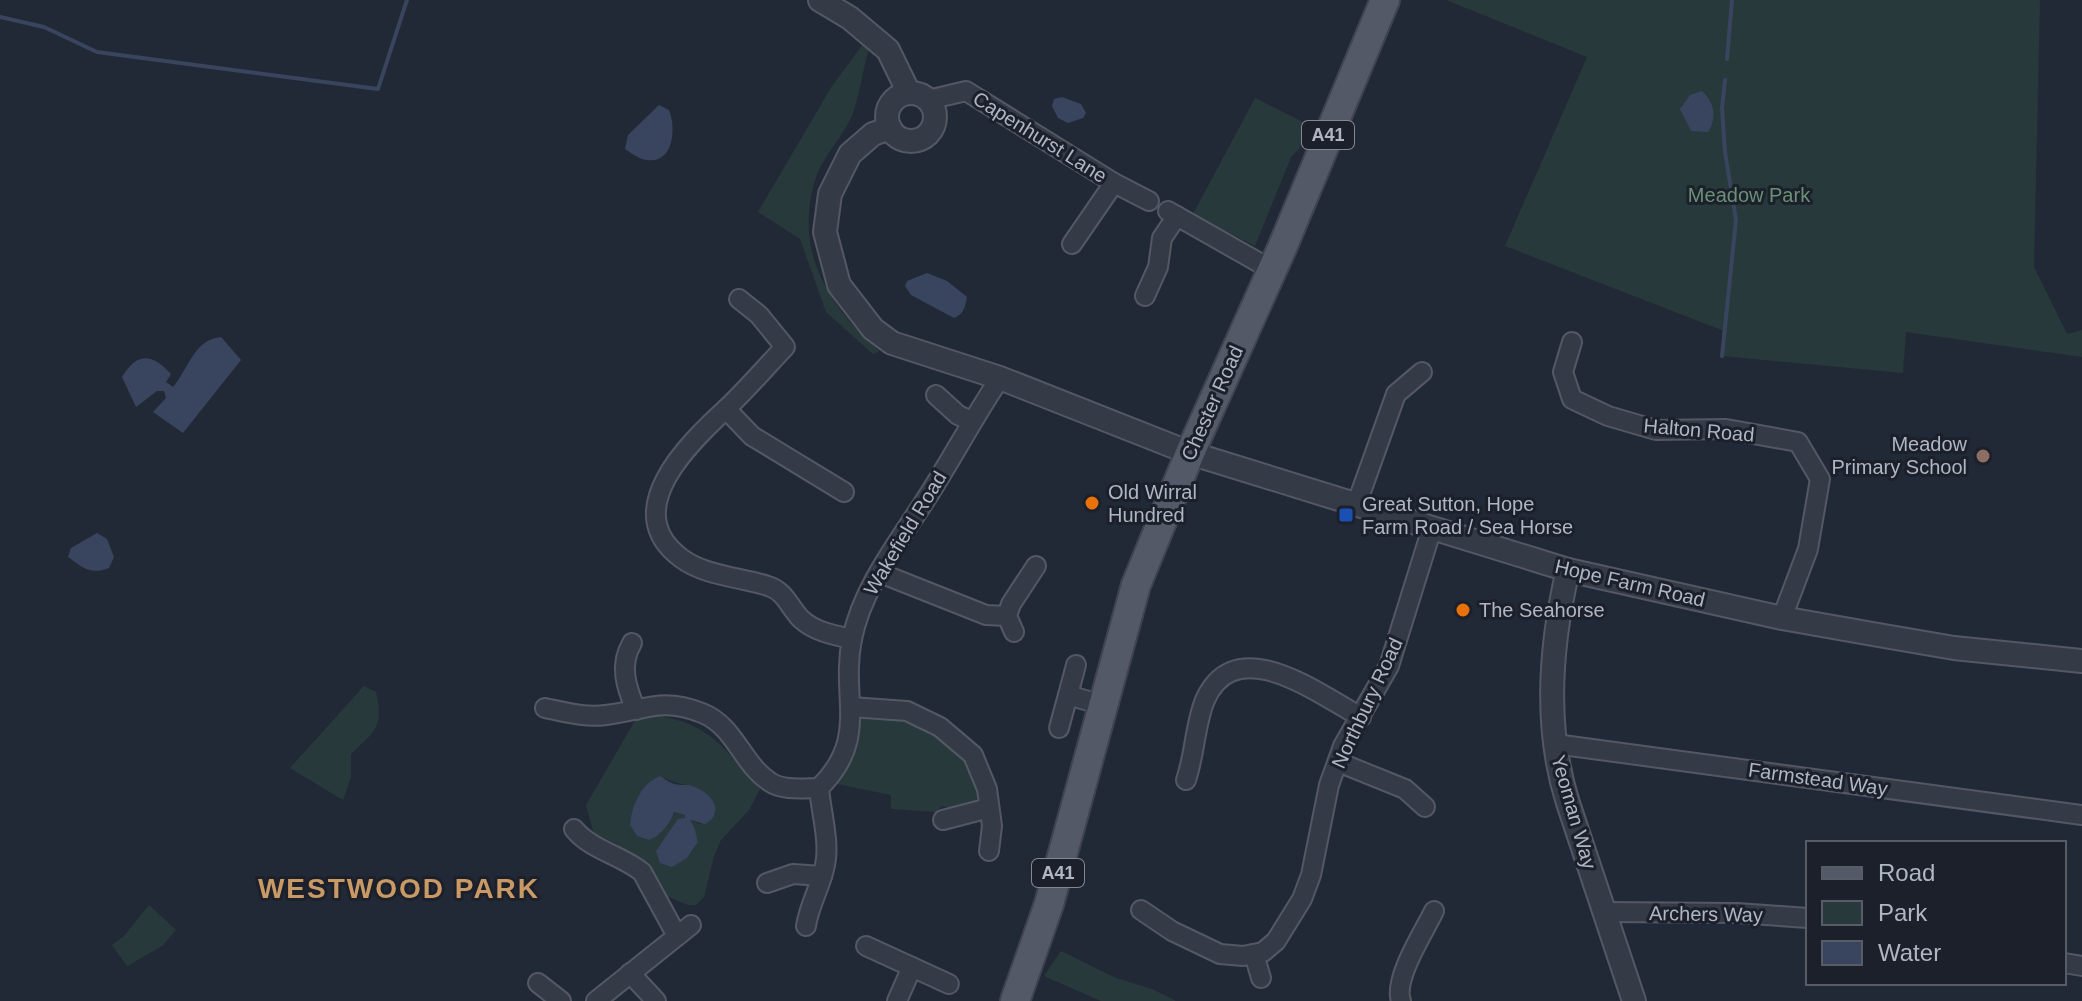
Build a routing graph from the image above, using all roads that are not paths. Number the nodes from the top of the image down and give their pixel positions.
1 (820, 0) edge
2 (1385, 0) edge
3 (919, 97) junction
4 (890, 128) junction
5 (1114, 183) junction
6 (1149, 201) dead end
7 (1072, 244) dead end
8 (1272, 270) junction
9 (1145, 296) dead end
10 (739, 299) dead end
11 (1571, 342) dead end
12 (1422, 372) dead end
13 (1000, 378) junction
14 (936, 395) dead end
15 (726, 409) junction
16 (971, 421) junction
17 (1190, 453) junction
18 (844, 492) dead end
19 (1357, 503) junction
20 (1432, 528) junction
21 (1036, 566) dead end
22 (1568, 570) junction
23 (880, 573) junction
24 (1782, 618) junction
25 (852, 639) junction
26 (625, 648) dead end
27 (2082, 661) edge
28 (1076, 665) dead end
29 (1068, 695) junction
30 (1102, 705) junction
31 (851, 707) junction
32 (545, 708) dead end
33 (636, 710) junction
34 (1361, 717) junction
35 (1059, 728) dead end
36 (1555, 744) junction
37 (1338, 762) junction
38 (1187, 780) dead end
39 (819, 788) junction
40 (1425, 807) dead end
41 (989, 808) junction
42 (2082, 815) edge
43 (943, 820) dead end
44 (576, 839) dead end
45 (989, 851) dead end
46 (822, 876) junction
47 (767, 883) dead end
48 (1141, 910) dead end
49 (1434, 911) dead end
50 (1604, 912) junction
51 (1806, 918) edge
52 (806, 926) dead end
53 (866, 946) dead end
54 (1254, 954) junction
55 (912, 967) junction
56 (630, 973) junction
57 (1261, 978) dead end
58 (538, 983) dead end
59 (949, 984) dead end
60 (561, 1001) edge
61 (596, 1001) edge
62 (656, 1001) edge
63 (897, 1001) edge
64 (1015, 1001) edge
65 (1401, 1001) edge
66 (1634, 1001) edge

1 - 3 street
2 - 8 main road, Chester Road / A41
3 - 4 street
3 - 4 street
3 - 5 street, Capenhurst Lane
4 - 13 street, Hope Farm Road
5 - 6 street, Capenhurst Lane
5 - 7 street
8 - 9 street
8 - 17 main road, Chester Road / A41
10 - 15 street
11 - 24 street, Halton Road
12 - 19 street
13 - 16 street, Wakefield Road
13 - 17 street, Hope Farm Road
14 - 16 street
15 - 18 street
15 - 25 street
16 - 23 street, Wakefield Road
17 - 19 street, Hope Farm Road
17 - 30 main road, Chester Road / A41
19 - 20 street, Hope Farm Road
20 - 22 street, Hope Farm Road
20 - 34 street, Northbury Road
21 - 23 street
22 - 24 street, Hope Farm Road
22 - 36 street, Yeoman Way
23 - 25 street, Wakefield Road
24 - 27 street, Hope Farm Road
25 - 31 street, Wakefield Road
26 - 33 street
28 - 29 street
29 - 30 street
29 - 35 street
30 - 64 main road, Chester Road / A41
31 - 39 street, Wakefield Road
31 - 41 street
32 - 33 street
33 - 39 street
34 - 37 street, Northbury Road
34 - 38 street
36 - 42 street, Farmstead Way
36 - 50 street, Yeoman Way
37 - 40 street
37 - 54 street, Northbury Road
39 - 46 street
41 - 43 street
41 - 45 street
44 - 56 street
46 - 47 street
46 - 52 street
48 - 54 street
49 - 65 street
50 - 51 street, Archers Way
50 - 66 street, Yeoman Way
53 - 55 street
54 - 57 street
55 - 59 street
55 - 63 street
56 - 61 street
56 - 62 street
58 - 60 street

